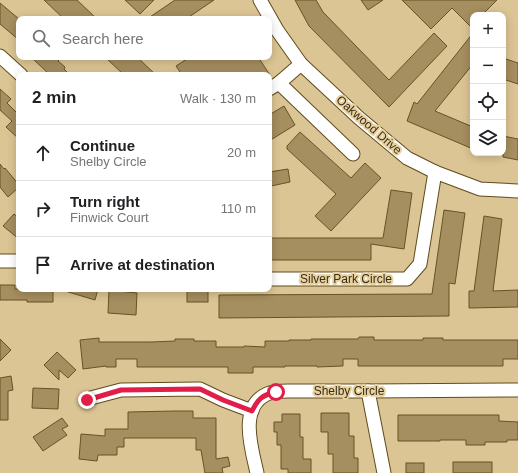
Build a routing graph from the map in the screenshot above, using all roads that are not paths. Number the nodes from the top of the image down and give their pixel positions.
1 (260, 0) edge
2 (269, 16) edge
3 (272, 21) edge
4 (0, 56) edge
5 (301, 64) junction
6 (18, 72) edge
7 (274, 86) edge
8 (353, 154) dead end
9 (435, 172) junction
10 (518, 191) edge
11 (0, 261) edge
12 (16, 261) edge
13 (272, 279) edge
14 (518, 390) edge
15 (368, 391) junction
16 (87, 400) dead end
17 (252, 411) junction
18 (257, 473) edge
19 (384, 473) edge

1 - 2 street, Oakwood Drive
3 - 5 street, Oakwood Drive
4 - 6 street
5 - 7 street
5 - 9 street, Oakwood Drive
7 - 8 street
9 - 10 street, Oakwood Drive
9 - 13 street, Silver Park Circle
11 - 12 street
14 - 15 street, Shelby Circle
15 - 17 street, Shelby Circle
15 - 19 street
16 - 17 street
17 - 18 street

